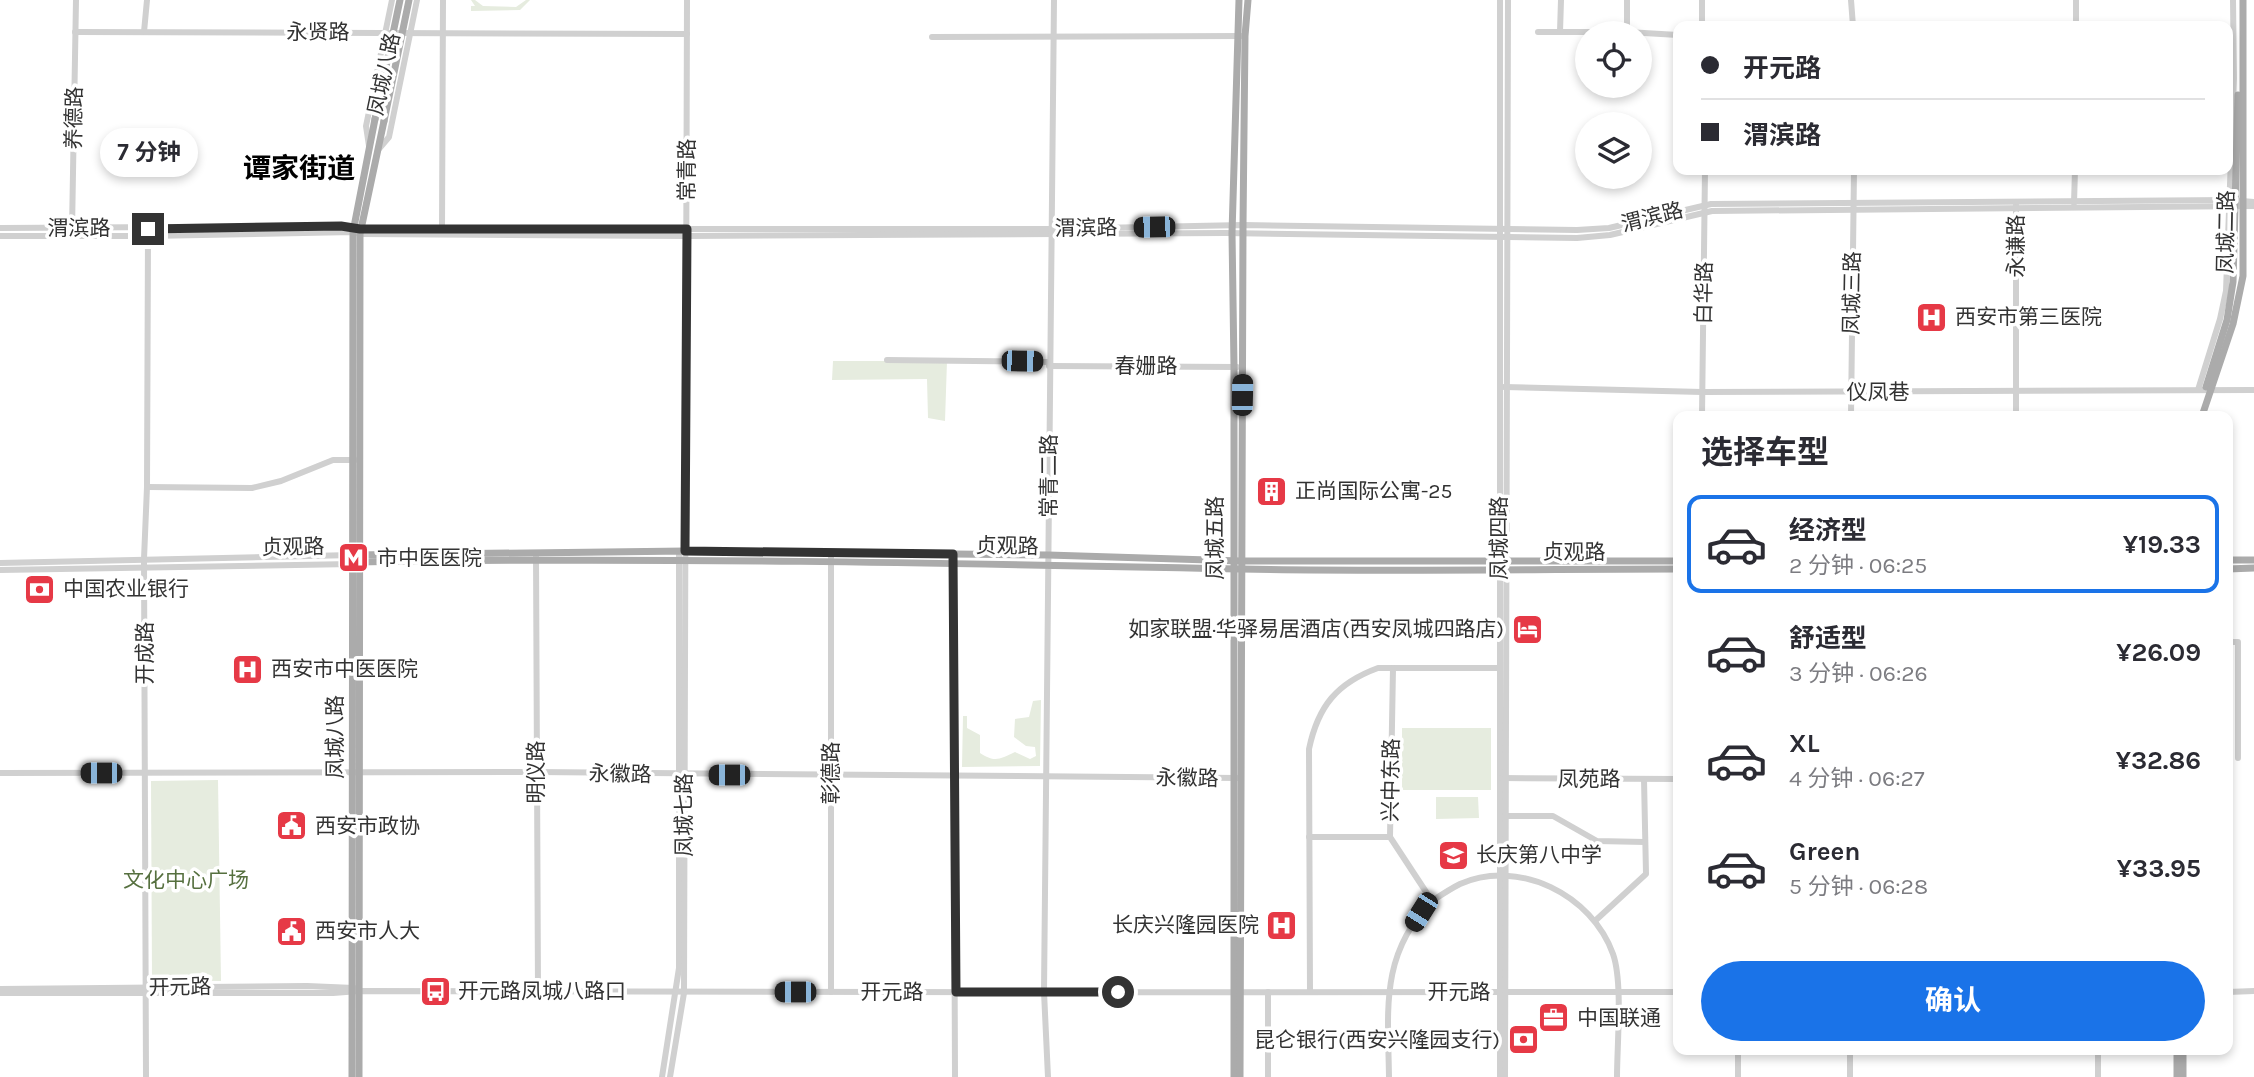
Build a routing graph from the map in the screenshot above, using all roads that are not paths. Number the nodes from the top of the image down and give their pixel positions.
1 (76, 0) edge
2 (147, 0) edge
3 (392, 0) edge
4 (400, 0) edge
5 (409, 0) edge
6 (417, 0) edge
7 (443, 0) edge
8 (687, 0) edge
9 (1054, 0) edge
10 (1239, 0) edge
11 (1248, 0) edge
12 (1500, 0) edge
13 (1508, 0) edge
14 (1561, 0) edge
15 (1627, 0) edge
16 (1702, 0) edge
17 (1851, 0) edge
18 (2076, 0) edge
19 (2238, 0) edge
20 (1627, 21) edge
21 (1702, 21) edge
22 (1853, 21) edge
23 (2076, 21) edge
24 (75, 32) junction
25 (144, 32) junction
26 (1538, 32) dead end
27 (1560, 32) junction
28 (1575, 32) edge
29 (1652, 33) edge
30 (385, 34) junction
31 (410, 34) junction
32 (443, 34) junction
33 (687, 34) junction
34 (1673, 35) edge
35 (2236, 35) edge
36 (1241, 36) junction
37 (932, 37) dead end
38 (1054, 37) junction
39 (373, 149) junction
40 (1705, 175) edge
41 (1853, 175) edge
42 (2075, 175) edge
43 (2237, 203) junction
44 (2016, 204) junction
45 (2074, 204) junction
46 (2254, 204) edge
47 (1854, 207) junction
48 (1706, 208) junction
49 (0, 228) edge
50 (1232, 229) junction
51 (1242, 229) junction
52 (357, 230) junction
53 (442, 231) junction
54 (72, 232) junction
55 (148, 232) junction
56 (687, 232) junction
57 (1050, 232) junction
58 (1503, 232) junction
59 (0, 236) edge
60 (887, 360) dead end
61 (1049, 364) junction
62 (1234, 367) junction
63 (1243, 367) junction
64 (1504, 387) junction
65 (2204, 390) junction
66 (2254, 390) edge
67 (2017, 391) junction
68 (1702, 392) junction
69 (1851, 392) junction
70 (1702, 411) edge
71 (1851, 411) edge
72 (2016, 411) edge
73 (2201, 411) edge
74 (356, 460) junction
75 (147, 486) junction
76 (682, 551) junction
77 (1048, 555) junction
78 (536, 556) junction
79 (831, 557) junction
80 (953, 558) junction
81 (356, 559) junction
82 (2233, 560) edge
83 (2254, 560) edge
84 (682, 561) junction
85 (1673, 561) edge
86 (0, 563) edge
87 (145, 563) junction
88 (1048, 564) junction
89 (1237, 565) junction
90 (1502, 565) junction
91 (2254, 568) edge
92 (1673, 569) edge
93 (2233, 569) edge
94 (0, 570) edge
95 (2233, 642) edge
96 (1393, 668) junction
97 (1500, 668) junction
98 (2238, 758) dead end
99 (536, 772) junction
100 (0, 773) edge
101 (145, 773) junction
102 (356, 773) junction
103 (681, 775) junction
104 (831, 775) junction
105 (954, 775) junction
106 (1046, 776) junction
107 (1237, 778) junction
108 (1502, 778) junction
109 (1644, 779) junction
110 (1673, 779) edge
111 (1505, 816) junction
112 (1309, 837) junction
113 (1390, 837) junction
114 (1645, 842) junction
115 (1503, 876) junction
116 (1432, 901) junction
117 (1596, 920) junction
118 (354, 990) junction
119 (0, 991) edge
120 (146, 991) junction
121 (1237, 991) junction
122 (1310, 991) junction
123 (538, 992) junction
124 (831, 992) junction
125 (956, 992) junction
126 (1044, 992) junction
127 (1268, 992) junction
128 (1387, 992) junction
129 (1502, 992) junction
130 (1617, 992) junction
131 (1673, 992) edge
132 (2233, 992) edge
133 (2254, 992) edge
134 (680, 993) junction
135 (1738, 1055) edge
136 (1850, 1055) edge
137 (2098, 1055) edge
138 (2177, 1055) edge
139 (2183, 1055) edge
140 (146, 1077) edge
141 (352, 1077) edge
142 (359, 1077) edge
143 (662, 1077) edge
144 (670, 1077) edge
145 (955, 1077) edge
146 (1048, 1077) edge
147 (1234, 1077) edge
148 (1240, 1077) edge
149 (1268, 1077) edge
150 (1389, 1077) edge
151 (1502, 1077) edge
152 (1616, 1077) edge
153 (1738, 1077) edge
154 (1850, 1077) edge
155 (2098, 1077) edge
156 (2177, 1077) edge
157 (2183, 1077) edge

1 - 24 street, 养德路
2 - 25 street
3 - 30 street, 凤城八路
4 - 39 main road, 凤城八路, bridge
5 - 39 main road, 凤城八路, bridge
6 - 31 street, 凤城八路
7 - 32 street
8 - 33 street, 常青路
9 - 38 street, 常青二路
10 - 36 main road, 凤城五路
11 - 36 main road, 凤城五路
12 - 58 street, 凤城四路
13 - 58 street, 凤城四路
14 - 27 street
15 - 20 street
16 - 21 street
17 - 22 street
18 - 23 street
19 - 35 main road, 凤城二路
24 - 25 street, 永贤路
24 - 54 street, 养德路
25 - 30 street, 永贤路
26 - 27 street
27 - 28 street
29 - 34 street
30 - 31 street, 永贤路
30 - 39 street, 凤城八路
31 - 32 street, 永贤路
31 - 39 street, 凤城八路
32 - 33 street, 永贤路
32 - 53 street
33 - 56 street, 常青路
35 - 43 main road, 凤城二路
35 - 43 street
36 - 38 street
36 - 50 main road, 凤城五路
36 - 51 main road, 凤城五路
37 - 38 street
38 - 57 street, 常青二路
39 - 52 main road, 凤城八路
40 - 48 street, 白华路
41 - 47 street, 凤城三路
42 - 45 street
43 - 45 street, 渭滨路
43 - 46 street, 渭滨路
43 - 65 street
43 - 65 main road, 凤城二路
44 - 45 street, 渭滨路
44 - 47 street, 渭滨路
44 - 67 street, 永谦路
47 - 48 street, 渭滨路
47 - 69 street, 凤城三路
48 - 58 street, 渭滨路
48 - 68 street, 白华路
49 - 54 street, 渭滨路
50 - 51 street, 渭滨路
50 - 57 street, 渭滨路
50 - 62 main road, 凤城五路
51 - 58 street, 渭滨路
51 - 63 main road, 凤城五路
52 - 53 street, 渭滨路
52 - 55 street, 渭滨路
52 - 74 main road, 凤城八路
53 - 56 street, 渭滨路
54 - 55 street, 渭滨路
54 - 59 street, 渭滨路
55 - 75 street, 开成路
56 - 57 street, 渭滨路
56 - 76 street, 常青路
57 - 61 street, 常青二路
58 - 64 street, 凤城四路
60 - 61 street, 春姗路
61 - 62 street, 春姗路
61 - 77 street, 常青二路
62 - 63 street, 春姗路
62 - 89 main road, 凤城五路
63 - 89 main road, 凤城五路
64 - 68 street, 仪凤巷
64 - 90 street, 凤城四路
65 - 66 street, 仪凤巷
65 - 67 street, 仪凤巷
65 - 73 main road, 凤城二路
67 - 69 street, 仪凤巷
67 - 72 street, 永谦路
68 - 69 street, 仪凤巷
68 - 70 street, 白华路
69 - 71 street, 凤城三路
74 - 75 street
74 - 81 main road, 凤城八路
75 - 87 street, 开成路
76 - 78 main road, 贞观路
76 - 79 main road, 贞观路
76 - 84 street, 凤城七路
77 - 80 main road, 贞观路
77 - 88 street, 常青二路
77 - 89 main road, 贞观路
78 - 81 main road, 贞观路
78 - 84 main road, 贞观路
78 - 99 street, 明仪路
79 - 80 main road, 贞观路
79 - 84 main road, 贞观路
79 - 104 street, 彰德路
80 - 88 main road, 贞观路
80 - 105 street
81 - 87 street, 贞观路
81 - 102 main road, 凤城八路
82 - 83 main road
84 - 103 street, 凤城七路
85 - 90 main road, 贞观路
86 - 87 street, 贞观路
87 - 94 street, 贞观路
87 - 101 street, 开成路
88 - 89 main road, 贞观路
88 - 106 street, 常青二路
89 - 90 main road, 贞观路
89 - 107 main road, 凤城五路
90 - 92 main road, 贞观路
90 - 97 street, 凤城四路
90 - 108 street, 凤城四路
91 - 93 main road
95 - 98 street
96 - 97 street
96 - 112 street
96 - 113 street, 兴中东路
97 - 108 street, 凤城四路
99 - 102 street, 永徽路
99 - 103 street, 永徽路
99 - 123 street, 明仪路
100 - 101 street, 永徽路
101 - 102 street, 永徽路
101 - 120 street, 开成路
102 - 118 main road, 凤城八路
103 - 104 street, 永徽路
103 - 134 street, 凤城七路
104 - 105 street, 永徽路
104 - 124 street, 彰德路
105 - 106 street, 永徽路
105 - 125 street
106 - 107 street, 永徽路
106 - 126 street, 常青二路
107 - 121 main road, 凤城五路
108 - 109 street, 凤苑路
108 - 111 street, 凤城四路
108 - 115 street, 凤城四路
109 - 110 street, 凤苑路
109 - 114 street
111 - 114 street
111 - 115 street, 凤城四路
112 - 113 street
112 - 122 street
113 - 116 street, 兴中东路
114 - 117 street
115 - 116 street
115 - 117 street
115 - 129 street, 凤城四路
116 - 128 street
117 - 130 street
118 - 120 street, 开元路
118 - 123 street, 开元路
118 - 141 main road, 凤城八路
118 - 142 main road, 凤城八路
119 - 120 street, 开元路
120 - 140 street, 开成路
121 - 126 street, 开元路
121 - 127 street, 开元路
121 - 147 main road, 凤城五路
121 - 148 main road, 凤城五路
122 - 127 street, 开元路
122 - 128 street, 开元路
123 - 134 street, 开元路
124 - 125 street, 开元路
124 - 134 street, 开元路
125 - 126 street, 开元路
125 - 145 street
126 - 146 street, 常青二路
127 - 149 street
128 - 129 street, 开元路
128 - 150 street
129 - 130 street, 开元路
129 - 151 street, 凤城四路
130 - 131 street, 开元路
130 - 152 street
132 - 133 street
134 - 143 street, 凤城七路
134 - 144 street, 凤城七路
135 - 153 street
136 - 154 street
137 - 155 street
138 - 156 main road
139 - 157 main road

